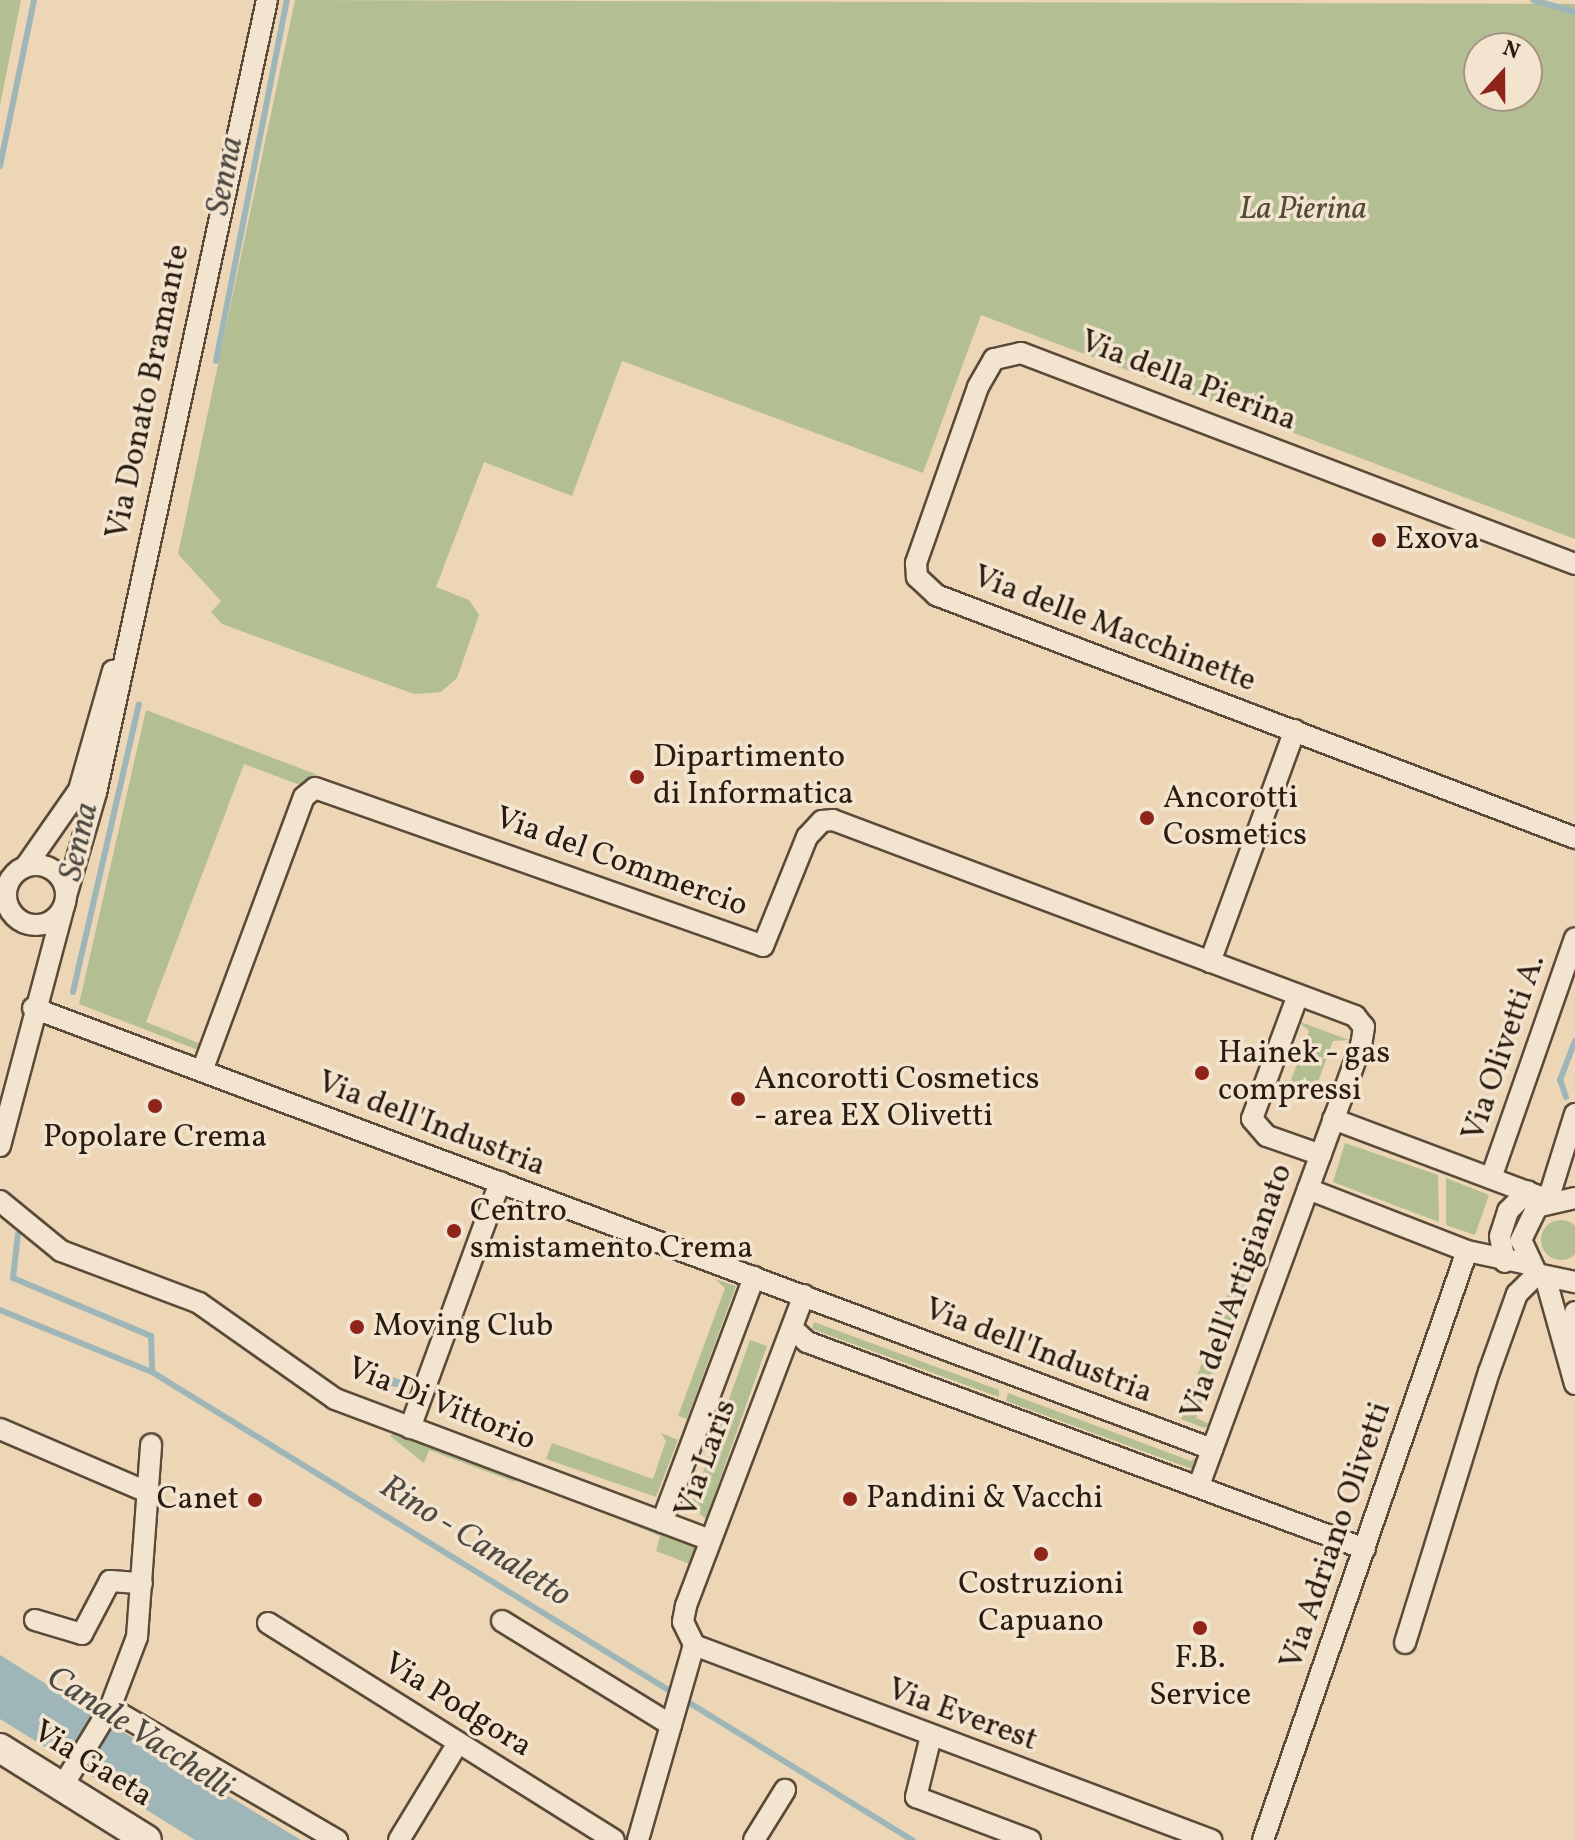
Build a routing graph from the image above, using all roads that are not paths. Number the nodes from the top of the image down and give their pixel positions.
1 (267, 0) edge
2 (1575, 564) edge
3 (917, 577) joint
4 (120, 657) junction
5 (1295, 730) junction
6 (1575, 838) edge
7 (15, 871) edge
8 (65, 901) junction
9 (0, 914) edge
10 (22, 921) junction
11 (1575, 938) edge
12 (1210, 962) junction
13 (44, 967) junction
14 (1298, 995) junction
15 (33, 1008) junction
16 (202, 1071) junction
17 (1575, 1114) edge
18 (1333, 1119) junction
19 (0, 1146) edge
20 (1321, 1155) junction
21 (1491, 1178) junction
22 (500, 1182) junction
23 (1308, 1189) junction
24 (1528, 1191) junction
25 (1575, 1198) edge
26 (1548, 1200) junction
27 (0, 1201) edge
28 (1467, 1251) junction
29 (1505, 1262) junction
30 (1537, 1273) junction
31 (754, 1277) junction
32 (1575, 1282) edge
33 (804, 1295) junction
34 (1575, 1312) edge
35 (792, 1328) junction
36 (1575, 1345) edge
37 (1575, 1384) edge
38 (410, 1428) junction
39 (0, 1429) edge
40 (151, 1445) dead end
41 (1212, 1449) junction
42 (1199, 1486) junction
43 (145, 1491) junction
44 (662, 1522) junction
45 (710, 1540) junction
46 (1365, 1549) junction
47 (142, 1583) junction
48 (35, 1620) dead end
49 (502, 1621) dead end
50 (268, 1623) dead end
51 (1405, 1643) dead end
52 (694, 1645) junction
53 (106, 1713) junction
54 (671, 1725) junction
55 (931, 1736) junction
56 (458, 1743) junction
57 (0, 1748) edge
58 (68, 1776) junction
59 (785, 1790) dead end
60 (989, 1828) junction
61 (147, 1840) edge
62 (337, 1840) edge
63 (399, 1840) edge
64 (614, 1840) edge
65 (638, 1840) edge
66 (754, 1840) edge
67 (1008, 1840) edge
68 (1030, 1840) edge
69 (1211, 1840) edge
70 (1263, 1840) edge

1 - 4 street, Via Donato Bramante
2 - 3 street, Via della Pierina
3 - 5 street, Via delle Macchinette
4 - 7 street, Via Donato Bramante
4 - 8 street, Via Donato Bramante
5 - 6 street, Via delle Macchinette
5 - 12 street
7 - 8 street
7 - 10 street
8 - 10 street
8 - 13 street
9 - 10 street
10 - 13 street
11 - 21 street, Via Olivetti A.
12 - 14 street, Via del Commercio
12 - 16 street, Via del Commercio
13 - 15 street
14 - 18 street, Via del Commercio
14 - 20 street
15 - 16 street, Via dell'Industria
15 - 19 street
16 - 22 street, Via dell'Industria
17 - 26 street
18 - 20 street, Via dell'Artigianato
18 - 21 street
20 - 23 street, Via dell'Artigianato
21 - 24 street
22 - 31 street, Via dell'Industria
22 - 38 street
23 - 28 street
23 - 41 street, Via dell'Artigianato
24 - 26 street
24 - 29 street
25 - 26 street
26 - 30 street
27 - 38 street, Via Di Vittorio
28 - 29 street
28 - 46 street, Via Adriano Olivetti
29 - 30 street
30 - 32 street
30 - 37 street
30 - 51 street
31 - 33 street, Via dell'Industria
31 - 44 street, Via Laris
33 - 35 street, Via Laris
33 - 41 street, Via dell'Industria
34 - 36 street
35 - 42 street
35 - 45 street, Via Laris
38 - 44 street, Via Di Vittorio
39 - 43 street
40 - 43 street
41 - 42 street, Via dell'Artigianato
42 - 46 street
43 - 47 street
44 - 45 street, Via Di Vittorio
45 - 52 street, Via Laris
46 - 70 street, Via Adriano Olivetti
47 - 48 street
47 - 53 street
49 - 54 street
50 - 56 street, Via Podgora
52 - 54 street
52 - 55 street, Via Everest
53 - 58 street
53 - 62 street
54 - 65 street
55 - 60 street
55 - 69 street, Via Everest
56 - 63 street
56 - 64 street, Via Podgora
57 - 58 main road, Via Gaeta
58 - 61 main road, Via Gaeta
59 - 66 street
60 - 67 street
60 - 68 street

